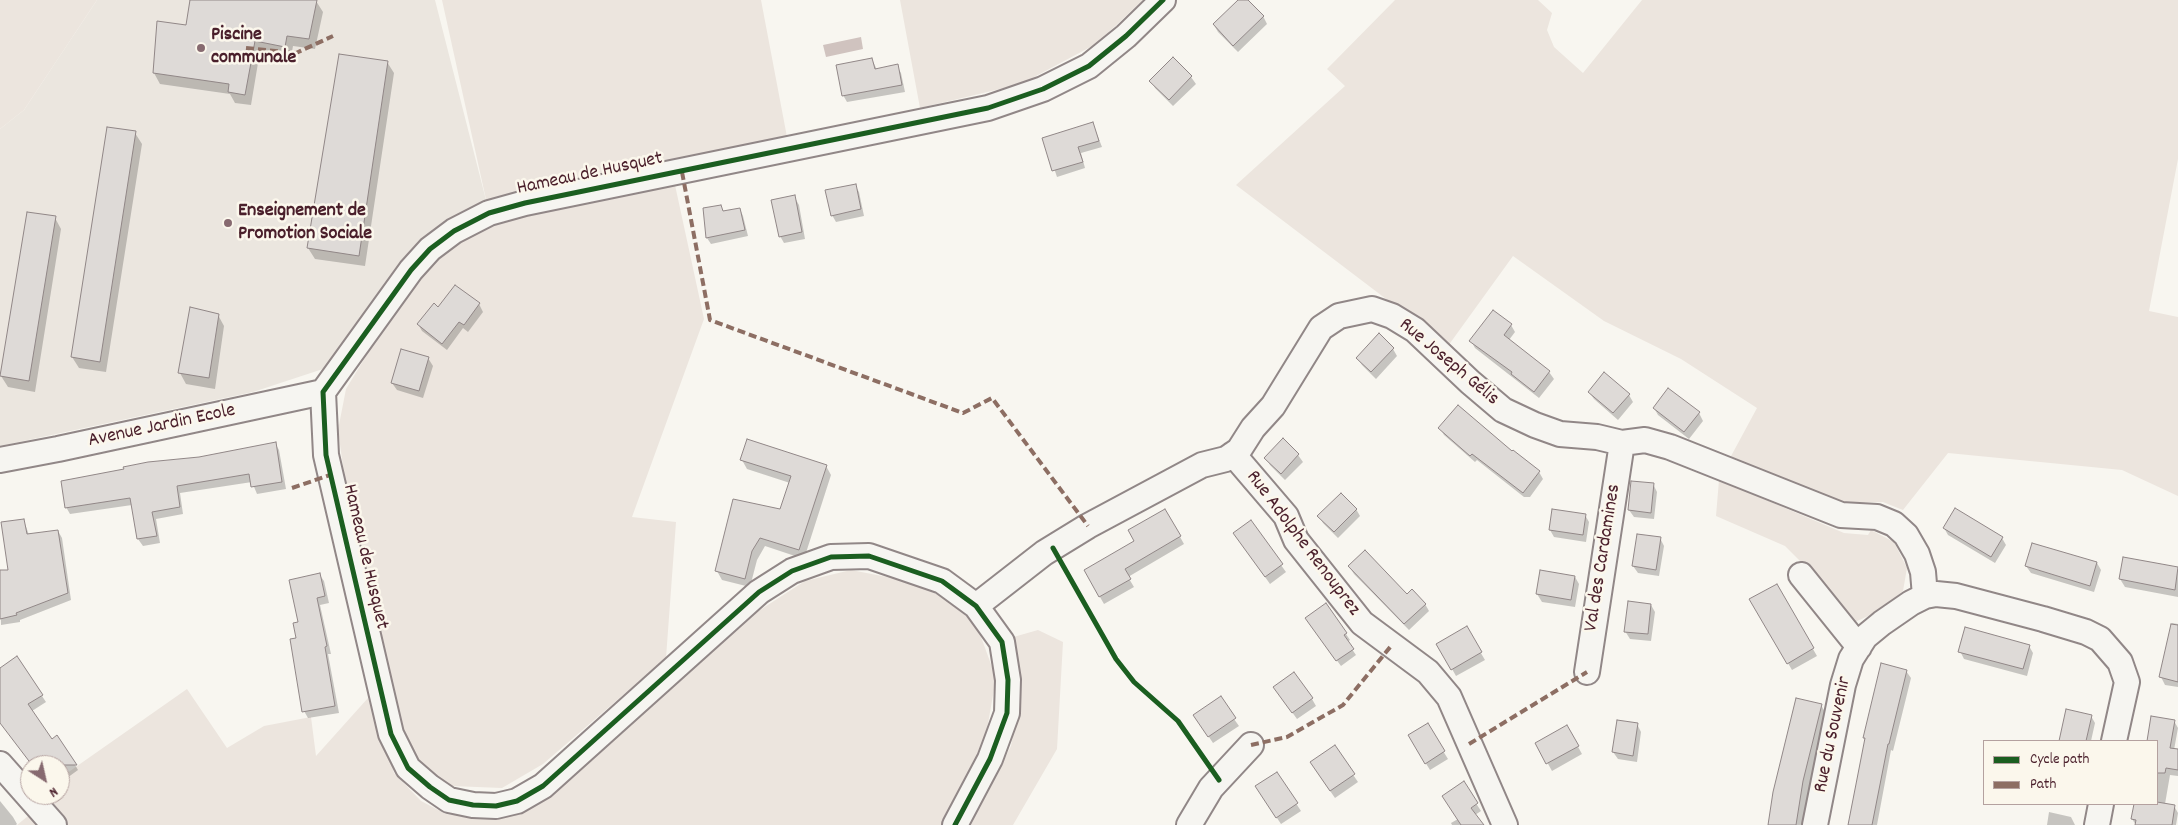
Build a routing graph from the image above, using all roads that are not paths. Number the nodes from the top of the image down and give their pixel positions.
1 (1163, 0) edge
2 (323, 392) junction
3 (1622, 443) junction
4 (1233, 454) junction
5 (0, 460) edge
6 (1801, 575) dead end
7 (1925, 596) junction
8 (976, 606) junction
9 (1859, 647) junction
10 (1587, 672) dead end
11 (2114, 740) edge
12 (1250, 745) dead end
13 (0, 764) edge
14 (2101, 805) edge
15 (54, 825) edge
16 (955, 825) edge
17 (1189, 825) edge
18 (1505, 825) edge
19 (1815, 825) edge
20 (2097, 825) edge

1 - 2 street, Hameau de Husquet
2 - 5 street, Avenue Jardin Ecole
2 - 8 street, Hameau de Husquet
3 - 4 street, Rue Joseph Gélis
3 - 7 street, Rue Joseph Gélis
3 - 10 street, Val des Cardamines
4 - 8 street, Rue Joseph Gélis
4 - 18 street, Rue Adolphe Renouprez
6 - 9 street
7 - 9 street, Rue du Souvenir
7 - 11 street
8 - 16 street, Hameau de Husquet
9 - 19 street, Rue du Souvenir
12 - 17 street
13 - 15 street
14 - 20 street

